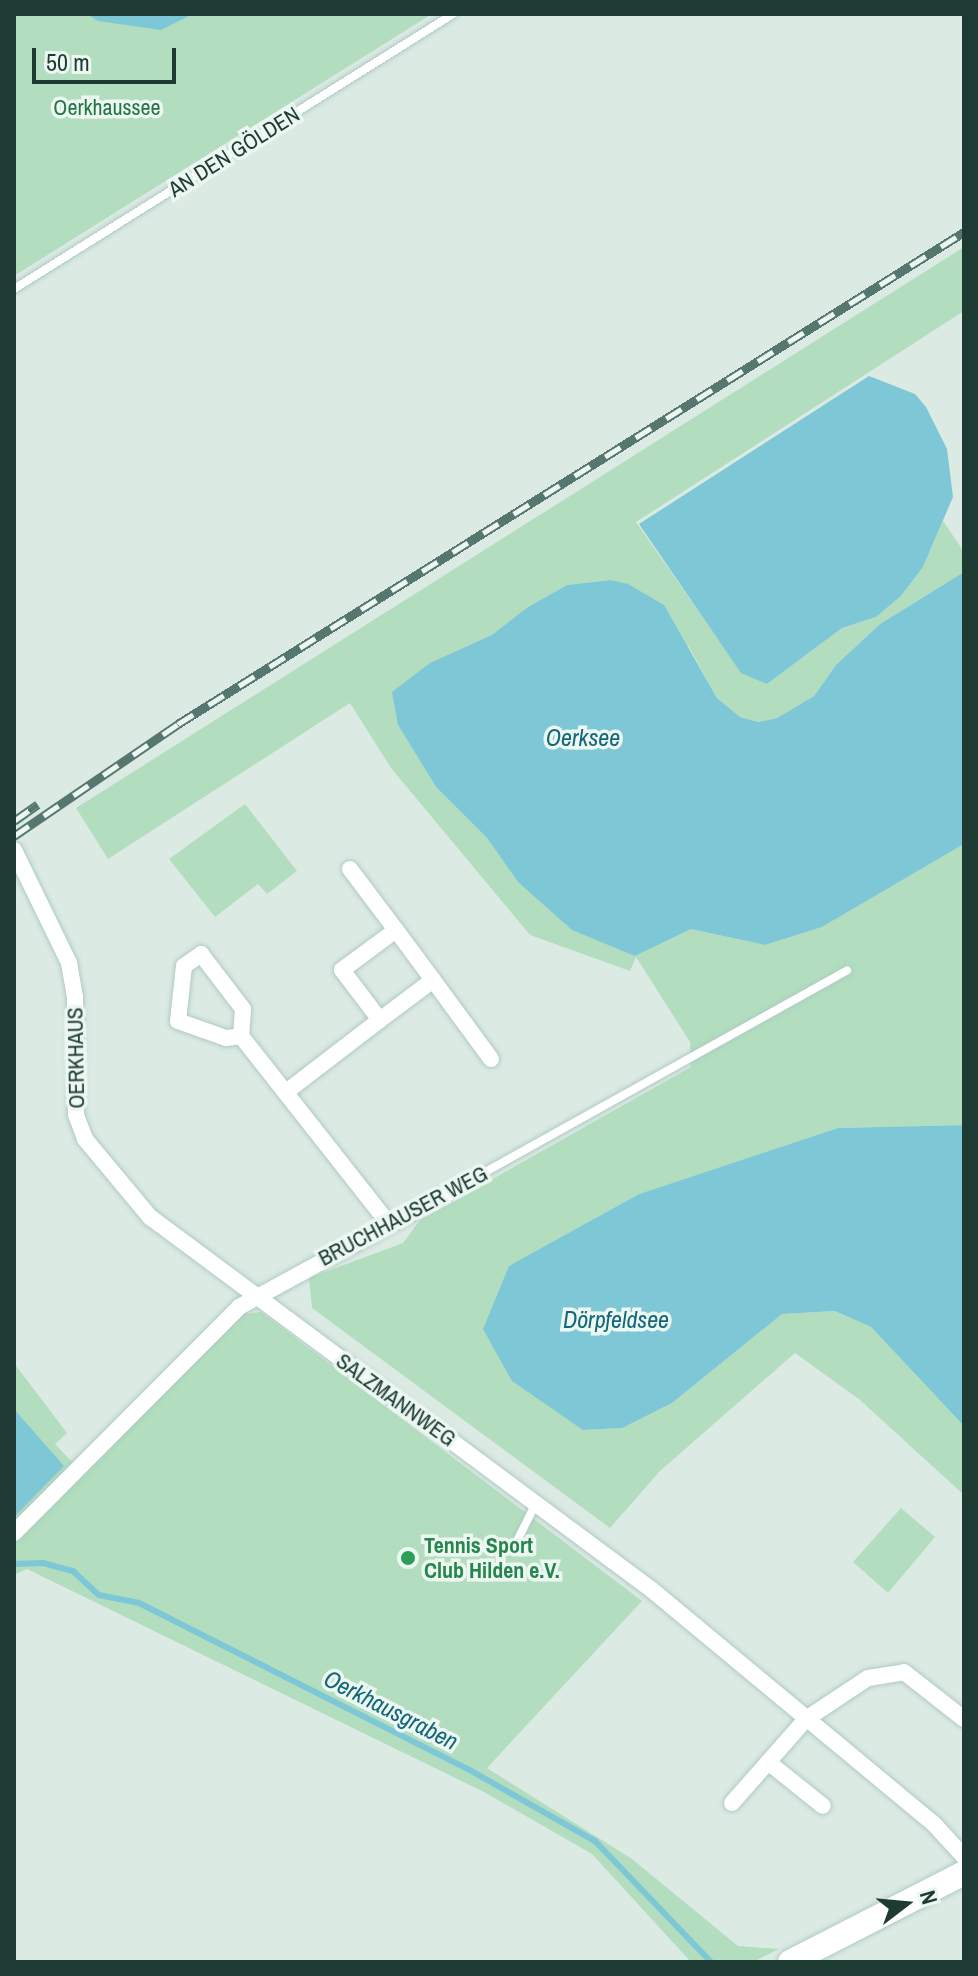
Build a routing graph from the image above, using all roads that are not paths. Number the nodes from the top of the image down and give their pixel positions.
1 (453, 14) edge
2 (14, 289) edge
3 (14, 850) edge
4 (350, 869) dead end
5 (396, 930) junction
6 (847, 971) dead end
7 (433, 980) junction
8 (380, 1020) junction
9 (241, 1036) junction
10 (491, 1059) dead end
11 (286, 1092) junction
12 (459, 1187) joint
13 (389, 1224) junction
14 (256, 1298) junction
15 (536, 1502) junction
16 (14, 1533) edge
17 (518, 1539) dead end
18 (806, 1719) junction
19 (964, 1719) edge
20 (768, 1762) junction
21 (732, 1803) dead end
22 (823, 1806) dead end
23 (964, 1857) edge
24 (964, 1873) edge
25 (790, 1962) edge

1 - 2 lane, AN DEN GÖLDEN
3 - 14 street, OERKHAUS
4 - 5 street
5 - 7 street
5 - 8 street
6 - 12 lane, BRUCHHAUSER WEG
7 - 8 street
7 - 10 street
8 - 11 street
9 - 9 street
9 - 11 street
11 - 13 street
12 - 13 street, BRUCHHAUSER WEG
13 - 14 street, BRUCHHAUSER WEG
14 - 15 street, SALZMANNWEG
14 - 16 street, BRUCHHAUSER WEG
15 - 17 lane
15 - 18 street, SALZMANNWEG
18 - 19 street
18 - 20 street
18 - 23 street, SALZMANNWEG
20 - 21 street
20 - 22 street
24 - 25 main road

